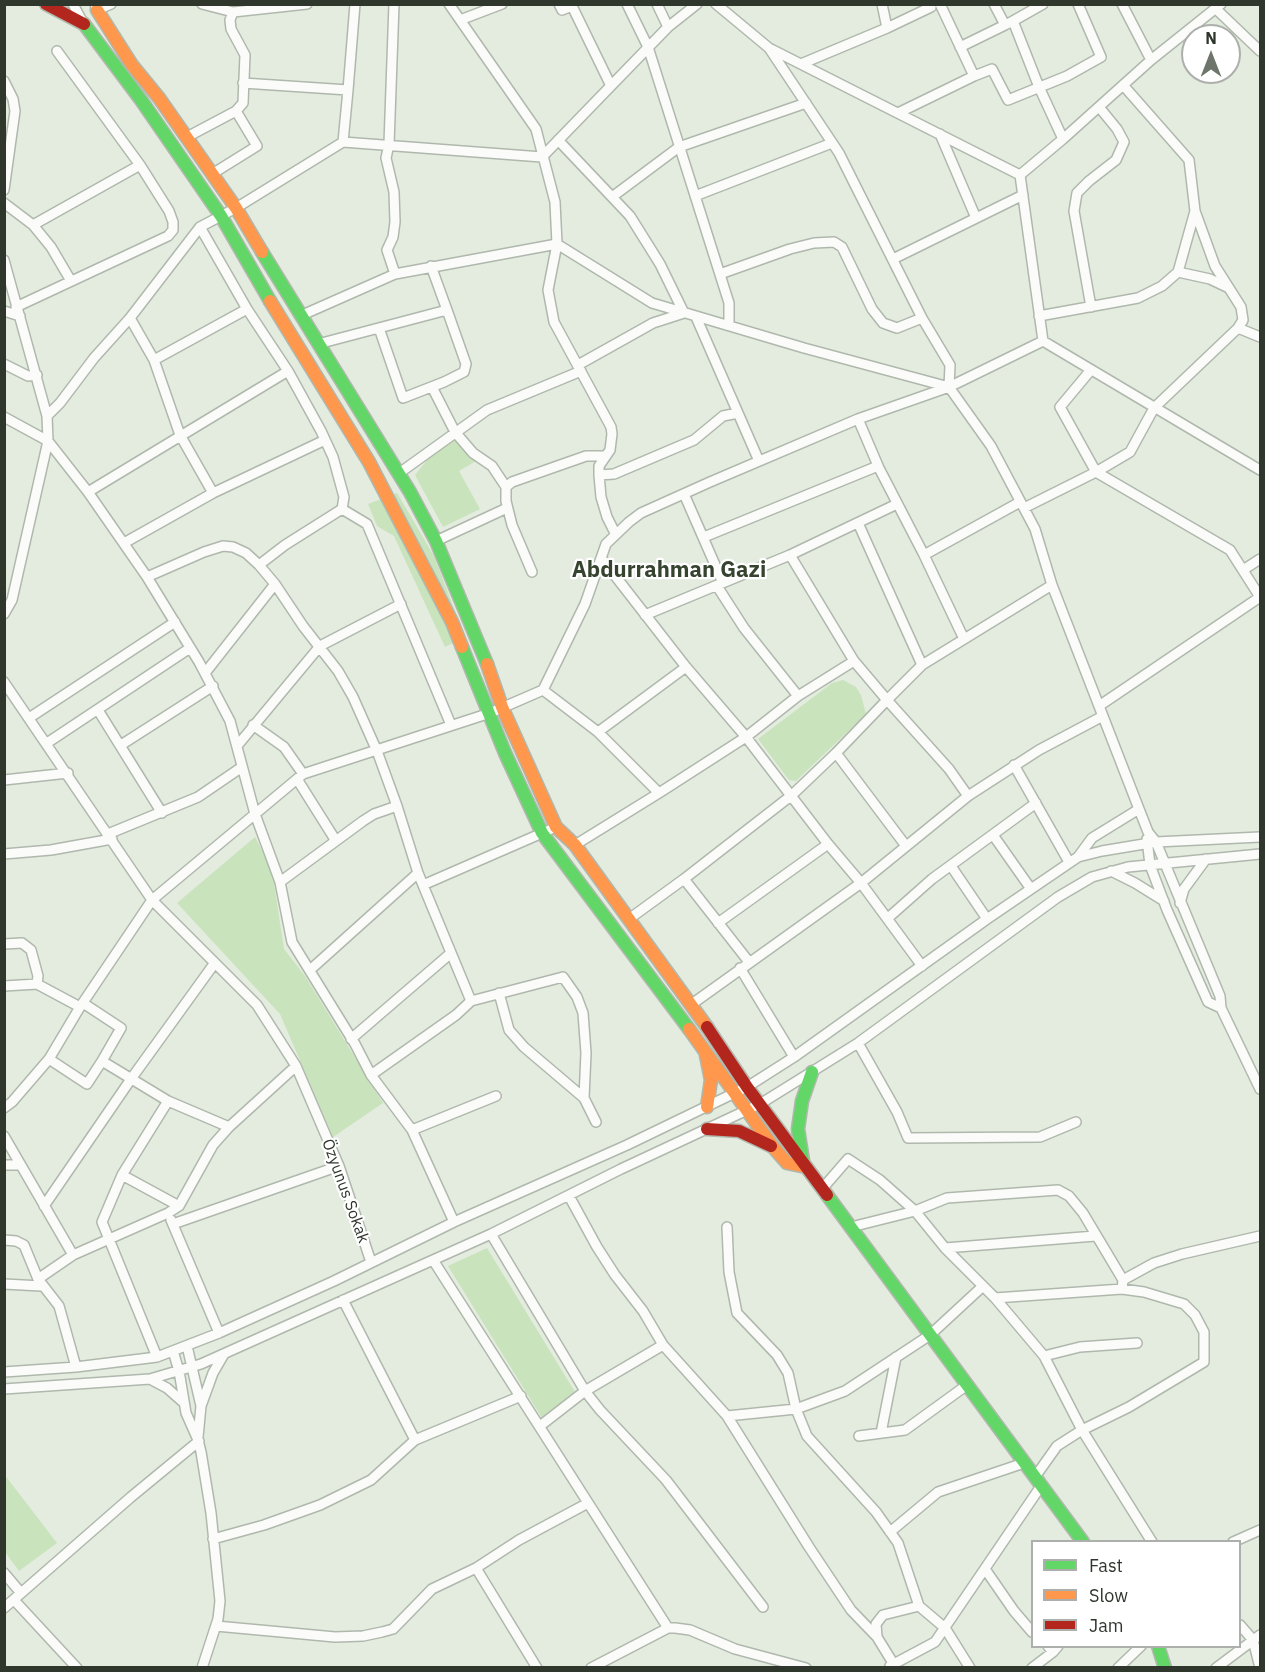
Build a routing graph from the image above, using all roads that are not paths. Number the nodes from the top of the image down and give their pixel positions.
1 (46, 4) edge
2 (73, 4) edge
3 (111, 4) edge
4 (307, 4) edge
5 (355, 4) edge
6 (394, 4) edge
7 (448, 4) edge
8 (502, 4) edge
9 (559, 4) edge
10 (627, 4) edge
11 (657, 4) edge
12 (697, 4) edge
13 (716, 4) edge
14 (882, 4) edge
15 (994, 4) edge
16 (1043, 4) edge
17 (1078, 4) edge
18 (1122, 4) edge
19 (203, 5) edge
20 (934, 5) edge
21 (96, 7) edge
22 (1219, 7) edge
23 (233, 12) junction
24 (460, 20) junction
25 (1009, 23) junction
26 (84, 24) junction
27 (668, 27) junction
28 (887, 28) junction
29 (648, 47) junction
30 (960, 47) junction
31 (769, 48) junction
32 (57, 51) dead end
33 (1260, 51) edge
34 (1151, 60) junction
35 (801, 64) junction
36 (974, 76) junction
37 (4, 81) edge
38 (243, 83) junction
39 (1123, 85) junction
40 (611, 86) junction
41 (1039, 87) junction
42 (348, 90) junction
43 (806, 103) junction
44 (1099, 107) junction
45 (236, 111) junction
46 (898, 113) junction
47 (940, 134) junction
48 (187, 137) junction
49 (558, 140) junction
50 (1063, 140) junction
51 (343, 142) junction
52 (832, 143) junction
53 (389, 144) junction
54 (679, 147) junction
55 (542, 157) junction
56 (141, 165) junction
57 (212, 174) junction
58 (1020, 175) junction
59 (4, 190) edge
60 (1023, 195) junction
61 (695, 196) junction
62 (612, 197) junction
63 (4, 203) edge
64 (236, 208) junction
65 (1195, 211) junction
66 (221, 216) junction
67 (976, 218) junction
68 (33, 225) junction
69 (200, 227) junction
70 (557, 244) junction
71 (893, 259) junction
72 (4, 260) edge
73 (431, 266) junction
74 (1178, 272) junction
75 (395, 274) junction
76 (720, 274) junction
77 (71, 281) junction
78 (1229, 288) junction
79 (1091, 307) junction
80 (247, 309) junction
81 (447, 310) junction
82 (4, 311) edge
83 (18, 311) junction
84 (684, 313) junction
85 (1039, 315) junction
86 (300, 316) junction
87 (696, 317) junction
88 (130, 318) junction
89 (922, 318) junction
90 (729, 325) junction
91 (379, 328) junction
92 (1238, 328) junction
93 (1260, 337) edge
94 (1043, 341) junction
95 (318, 344) junction
96 (153, 360) junction
97 (4, 364) edge
98 (580, 368) junction
99 (288, 371) junction
100 (1090, 371) junction
101 (37, 375) junction
102 (432, 387) junction
103 (949, 387) junction
104 (1154, 408) junction
105 (738, 413) junction
106 (47, 416) junction
107 (4, 417) edge
108 (858, 419) junction
109 (455, 432) junction
110 (180, 435) junction
111 (325, 440) junction
112 (48, 441) junction
113 (604, 456) junction
114 (759, 461) junction
115 (878, 466) junction
116 (1260, 470) edge
117 (1096, 472) junction
118 (398, 474) junction
119 (599, 475) junction
120 (506, 487) junction
121 (88, 492) junction
122 (213, 493) junction
123 (684, 494) junction
124 (897, 504) junction
125 (1022, 505) junction
126 (507, 508) junction
127 (342, 509) junction
128 (858, 523) junction
129 (615, 533) junction
130 (704, 537) junction
131 (436, 541) junction
132 (124, 543) junction
133 (790, 555) junction
134 (924, 555) junction
135 (602, 559) junction
136 (1260, 559) edge
137 (259, 565) junction
138 (1243, 570) junction
139 (532, 572) dead end
140 (147, 576) junction
141 (275, 584) junction
142 (720, 584) junction
143 (1052, 585) junction
144 (1260, 597) edge
145 (401, 604) junction
146 (4, 614) edge
147 (645, 615) junction
148 (175, 622) junction
149 (964, 639) junction
150 (320, 646) junction
151 (190, 648) junction
152 (854, 661) junction
153 (922, 665) junction
154 (686, 667) junction
155 (205, 672) junction
156 (4, 682) edge
157 (213, 686) junction
158 (543, 690) junction
159 (798, 696) junction
160 (887, 699) junction
161 (1099, 706) junction
162 (502, 707) junction
163 (98, 710) junction
164 (490, 712) junction
165 (1103, 716) junction
166 (29, 718) junction
167 (253, 725) junction
168 (451, 725) junction
169 (598, 732) junction
170 (746, 737) junction
171 (47, 743) junction
172 (121, 745) junction
173 (237, 746) junction
174 (377, 751) junction
175 (836, 753) junction
176 (1014, 765) junction
177 (242, 767) junction
178 (68, 774) junction
179 (300, 777) junction
180 (4, 780) edge
181 (659, 793) junction
182 (792, 795) junction
183 (968, 796) junction
184 (1036, 803) junction
185 (397, 806) junction
186 (1139, 809) junction
187 (162, 813) junction
188 (255, 814) junction
189 (556, 827) junction
190 (542, 833) junction
191 (993, 835) junction
192 (110, 837) junction
193 (1260, 837) edge
194 (336, 841) junction
195 (1151, 843) junction
196 (828, 844) junction
197 (575, 845) junction
198 (906, 846) junction
199 (4, 854) edge
200 (1260, 854) edge
201 (1073, 859) junction
202 (1206, 859) junction
203 (1163, 863) junction
204 (1150, 864) junction
205 (951, 866) junction
206 (1111, 871) junction
207 (418, 873) junction
208 (684, 879) junction
209 (280, 882) junction
210 (861, 882) junction
211 (423, 885) junction
212 (1031, 889) junction
213 (152, 900) junction
214 (1164, 901) junction
215 (1180, 903) junction
216 (888, 918) junction
217 (629, 919) junction
218 (987, 919) junction
219 (718, 923) junction
220 (4, 944) edge
221 (451, 953) junction
222 (749, 962) junction
223 (214, 964) junction
224 (922, 966) junction
225 (740, 968) junction
226 (310, 970) junction
227 (37, 984) junction
228 (4, 986) edge
229 (499, 993) junction
230 (471, 1001) junction
231 (692, 1004) junction
232 (81, 1005) junction
233 (1221, 1008) junction
234 (351, 1038) junction
235 (858, 1043) junction
236 (705, 1051) junction
237 (794, 1057) junction
238 (49, 1059) junction
239 (102, 1061) junction
240 (296, 1066) junction
241 (812, 1072) junction
242 (371, 1075) junction
243 (131, 1079) junction
244 (747, 1087) junction
245 (1260, 1089) edge
246 (735, 1093) junction
247 (496, 1096) dead end
248 (584, 1098) junction
249 (168, 1101) junction
250 (760, 1104) junction
251 (707, 1107) junction
252 (4, 1108) edge
253 (747, 1110) junction
254 (596, 1122) dead end
255 (1076, 1122) dead end
256 (229, 1127) junction
257 (707, 1129) junction
258 (412, 1130) junction
259 (4, 1136) edge
260 (773, 1147) junction
261 (4, 1165) edge
262 (20, 1165) junction
263 (804, 1165) junction
264 (339, 1166) junction
265 (122, 1174) junction
266 (822, 1189) junction
267 (569, 1196) junction
268 (44, 1206) junction
269 (179, 1206) junction
270 (915, 1210) junction
271 (168, 1212) junction
272 (454, 1222) junction
273 (173, 1224) junction
274 (727, 1227) dead end
275 (850, 1227) junction
276 (491, 1234) junction
277 (1095, 1236) junction
278 (1260, 1236) edge
279 (110, 1237) junction
280 (4, 1240) edge
281 (945, 1248) junction
282 (73, 1255) junction
283 (433, 1260) junction
284 (371, 1262) junction
285 (39, 1282) junction
286 (4, 1284) edge
287 (1122, 1284) junction
288 (983, 1286) junction
289 (995, 1298) junction
290 (343, 1300) junction
291 (219, 1333) junction
292 (930, 1335) junction
293 (1137, 1343) dead end
294 (187, 1346) junction
295 (663, 1346) junction
296 (173, 1351) junction
297 (224, 1354) junction
298 (1044, 1356) junction
299 (157, 1357) junction
300 (896, 1357) junction
301 (76, 1366) junction
302 (192, 1366) junction
303 (179, 1371) junction
304 (4, 1372) edge
305 (150, 1379) junction
306 (967, 1385) junction
307 (4, 1389) edge
308 (585, 1391) junction
309 (521, 1396) junction
310 (184, 1403) junction
311 (201, 1406) junction
312 (796, 1410) junction
313 (727, 1416) junction
314 (540, 1426) junction
315 (1082, 1430) junction
316 (881, 1433) junction
317 (860, 1436) dead end
318 (198, 1440) junction
319 (416, 1440) junction
320 (1024, 1462) junction
321 (1038, 1481) junction
322 (588, 1503) junction
323 (1260, 1530) edge
324 (890, 1532) junction
325 (213, 1539) junction
326 (1082, 1540) edge
327 (1151, 1540) edge
328 (1238, 1540) edge
329 (476, 1568) junction
330 (985, 1569) junction
331 (4, 1573) edge
332 (17, 1596) junction
333 (919, 1606) junction
334 (763, 1607) dead end
335 (4, 1608) edge
336 (216, 1626) junction
337 (1241, 1626) edge
338 (668, 1628) junction
339 (945, 1628) junction
340 (1031, 1631) edge
341 (877, 1637) junction
342 (1257, 1637) edge
343 (1053, 1648) edge
344 (1140, 1648) edge
345 (1158, 1648) edge
346 (891, 1665) edge
347 (77, 1668) edge
348 (202, 1668) edge
349 (537, 1668) edge
350 (591, 1668) edge
351 (806, 1668) edge
352 (970, 1668) edge
353 (1032, 1668) edge
354 (1118, 1668) edge
355 (1165, 1668) edge
356 (1216, 1668) edge
357 (1260, 1668) edge

1 - 26 main road
2 - 26 street
3 - 21 street
4 - 23 street
5 - 42 street
6 - 53 street
7 - 24 street
8 - 24 street
9 - 40 street
10 - 29 street
11 - 27 street
12 - 27 street
13 - 31 street
14 - 28 street
15 - 25 street
16 - 25 street
17 - 41 street
18 - 34 street
19 - 23 street
20 - 28 street
20 - 30 street
21 - 48 main road
22 - 33 street
22 - 34 street
23 - 38 street
24 - 55 street
25 - 30 street
25 - 41 street
26 - 66 main road
27 - 29 street
28 - 35 street
29 - 40 street
29 - 54 street
30 - 36 street
31 - 35 street
31 - 43 street
32 - 56 street
34 - 39 street
35 - 46 street
36 - 41 street
36 - 46 street
37 - 59 street
38 - 42 street
38 - 45 street
39 - 44 street
39 - 65 street
40 - 49 street
41 - 50 street
42 - 51 street
43 - 52 street
43 - 54 street
44 - 50 street
44 - 79 street
45 - 48 street
45 - 57 street
46 - 47 street
47 - 58 street
47 - 67 street
48 - 57 main road
49 - 55 street
49 - 62 street
50 - 58 street
51 - 53 street
51 - 64 street
52 - 61 street
52 - 71 street
53 - 55 street
53 - 75 street
54 - 61 street
54 - 62 street
55 - 70 street
56 - 68 street
56 - 77 street
57 - 64 main road
58 - 60 street
60 - 67 street
60 - 85 street
61 - 76 street
62 - 84 street
63 - 68 street
64 - 66 street
64 - 86 main road
65 - 74 street
65 - 78 street
66 - 69 street
66 - 164 main road
67 - 71 street
68 - 77 street
69 - 80 street
69 - 88 street
70 - 73 street
70 - 84 street
70 - 98 street
71 - 89 street
72 - 83 street
73 - 75 street
73 - 81 street
74 - 78 street
74 - 79 street
75 - 86 street
76 - 89 street
76 - 90 street
77 - 83 street
78 - 92 street
79 - 85 street
80 - 96 street
80 - 99 street
81 - 91 street
81 - 102 street
82 - 83 street
83 - 101 street
84 - 87 street
84 - 98 street
85 - 94 street
86 - 95 main road
87 - 90 street
87 - 105 street
88 - 96 street
88 - 106 street
89 - 103 street
90 - 103 street
91 - 95 street
91 - 102 street
92 - 93 street
92 - 104 street
94 - 100 street
94 - 103 street
95 - 118 main road
96 - 110 street
97 - 101 street
98 - 109 street
98 - 113 street
99 - 110 street
99 - 111 street
100 - 104 street
100 - 117 street
101 - 106 street
102 - 109 street
103 - 108 street
103 - 125 street
104 - 116 street
104 - 117 street
105 - 114 street
105 - 119 street
106 - 112 street
107 - 112 street
108 - 114 street
108 - 115 street
109 - 118 street
109 - 120 street
110 - 121 street
110 - 122 street
111 - 122 street
111 - 127 street
112 - 121 street
112 - 146 street
113 - 119 street
113 - 120 street
114 - 123 street
115 - 124 street
115 - 130 street
117 - 125 street
117 - 138 street
118 - 131 main road
119 - 129 street
120 - 126 street
121 - 132 street
122 - 132 street
123 - 129 street
123 - 130 street
124 - 128 street
124 - 134 street
125 - 134 street
125 - 143 street
126 - 131 street
126 - 139 street
127 - 137 street
127 - 145 street
128 - 133 street
128 - 153 street
129 - 135 street
130 - 142 street
131 - 162 main road
132 - 140 street
133 - 142 street
133 - 152 street
134 - 149 street
135 - 147 street
135 - 158 street
136 - 138 street
137 - 140 street
137 - 141 street
138 - 144 street
140 - 148 street
141 - 150 street
141 - 155 street
142 - 147 street
142 - 159 street
143 - 149 street
143 - 161 street
144 - 161 street
145 - 150 street
145 - 168 street
147 - 154 street
148 - 151 street
148 - 166 street
149 - 153 street
150 - 167 street
150 - 174 street
151 - 155 street
151 - 163 street
152 - 159 street
152 - 160 street
153 - 160 street
154 - 169 street
154 - 170 street
155 - 157 street
156 - 166 street, Özyunus Sokak
157 - 172 street
157 - 173 street
158 - 162 street
158 - 169 street
159 - 170 street
160 - 175 street
160 - 183 street
161 - 165 street
162 - 164 street
162 - 189 main road
163 - 171 street
163 - 172 street
164 - 168 street
164 - 190 main road
165 - 176 street
165 - 186 street
166 - 171 street, Özyunus Sokak
167 - 173 street
167 - 179 street
168 - 174 street
169 - 181 street
170 - 181 street
170 - 182 street
171 - 178 street, Özyunus Sokak
172 - 187 street
173 - 177 street
174 - 179 street
174 - 185 street
175 - 182 street
175 - 198 street
176 - 183 street
176 - 184 street
177 - 187 street
177 - 188 street
178 - 180 street
178 - 192 street, Özyunus Sokak
179 - 188 street
179 - 194 street
181 - 197 street
182 - 196 street
182 - 208 street
183 - 198 street
184 - 191 street
184 - 201 street
185 - 194 street
185 - 207 street
186 - 195 street
186 - 201 street
187 - 192 street
188 - 209 street
188 - 213 street
189 - 190 street
189 - 197 main road
190 - 211 street
190 - 236 main road
191 - 205 street
191 - 212 street
192 - 199 street
192 - 213 street, Özyunus Sokak
193 - 195 street
194 - 209 street
195 - 201 street
195 - 203 street
195 - 204 street
196 - 210 street
196 - 219 street
197 - 217 main road
198 - 210 street
200 - 202 street
201 - 212 street
202 - 203 street
202 - 215 street
203 - 204 street
203 - 215 street
204 - 206 street
204 - 214 street
205 - 216 street
205 - 218 street
206 - 214 street
206 - 235 street
207 - 211 street
207 - 226 street
208 - 217 street
208 - 219 street
209 - 226 street
210 - 216 street
210 - 222 street
211 - 221 street
212 - 218 street
213 - 223 street, Özyunus Sokak
213 - 232 street
214 - 233 street
215 - 233 street
216 - 224 street
217 - 231 main road
218 - 224 street
219 - 222 street
220 - 227 street
221 - 230 street
221 - 234 street
222 - 225 street
223 - 240 street, Özyunus Sokak
223 - 243 street
224 - 237 street
225 - 231 street
225 - 237 street
226 - 234 street
227 - 228 street
227 - 232 street
229 - 230 street
229 - 248 street
229 - 248 street
230 - 242 street
231 - 244 main road
232 - 238 street
232 - 239 street
233 - 245 street
234 - 242 street
235 - 241 street
235 - 255 street
236 - 246 main road
236 - 251 main road
237 - 244 street
238 - 239 street
238 - 252 street
239 - 243 street
240 - 256 street
240 - 264 street, Özyunus Sokak
241 - 250 street
241 - 263 main road
242 - 258 street
243 - 249 street
243 - 268 street
244 - 246 street
244 - 250 main road
246 - 251 street
246 - 253 main road
247 - 258 street
248 - 254 street
249 - 256 street
249 - 265 street
250 - 253 street
250 - 263 main road
251 - 272 street
253 - 257 street
253 - 260 main road
256 - 269 street
257 - 260 main road
257 - 267 street
258 - 272 street
259 - 262 street
260 - 263 main road
261 - 262 street
262 - 268 street
263 - 266 main road
264 - 273 street
264 - 284 street, Özyunus Sokak
265 - 269 street
265 - 279 street
266 - 270 street
266 - 275 main road
267 - 276 street
267 - 295 street
268 - 282 street
269 - 271 street
270 - 275 street
270 - 277 street
270 - 281 street
271 - 273 street
271 - 279 street
272 - 284 street
273 - 291 street
274 - 312 street
275 - 292 main road
276 - 283 street
276 - 308 street
277 - 281 street
277 - 287 street
278 - 287 street
279 - 282 street
279 - 299 street
280 - 285 street
281 - 288 street
282 - 285 street
283 - 290 street
283 - 309 street
284 - 291 street, Özyunus Sokak
285 - 286 street
285 - 301 street
287 - 289 street
287 - 315 street
288 - 289 street
288 - 292 street
289 - 298 street
290 - 297 street
290 - 319 street
291 - 294 street, Özyunus Sokak
292 - 300 street
292 - 306 main road
293 - 298 street
294 - 296 street, Özyunus Sokak
294 - 302 street
295 - 308 street
295 - 313 street
296 - 299 street, Özyunus Sokak
296 - 303 street
297 - 302 street
297 - 311 street
298 - 315 street
299 - 301 street, Özyunus Sokak
300 - 312 street
300 - 316 street
301 - 304 street, Özyunus Sokak
302 - 303 street
302 - 311 street
303 - 305 street
303 - 310 street
305 - 307 street
305 - 310 street
306 - 316 street
306 - 320 main road
308 - 314 street
308 - 334 street
309 - 314 street
309 - 319 street
310 - 318 street
311 - 318 street
312 - 313 street
312 - 324 street
313 - 341 street
314 - 322 street
315 - 321 street
315 - 327 street
316 - 317 street
318 - 325 street
318 - 332 street
319 - 325 street
320 - 321 main road
320 - 324 street
321 - 326 main road
321 - 330 street
322 - 329 street
322 - 338 street
323 - 328 street
324 - 333 street
325 - 336 street
329 - 336 street
329 - 349 street
330 - 339 street
330 - 340 street
331 - 332 street
332 - 335 street
332 - 347 street
333 - 339 street
333 - 341 street
336 - 348 street
337 - 342 street
338 - 350 street
338 - 351 street
339 - 346 street
339 - 352 street
341 - 346 street
342 - 356 street
342 - 357 street
343 - 353 street
344 - 354 street
345 - 355 main road

